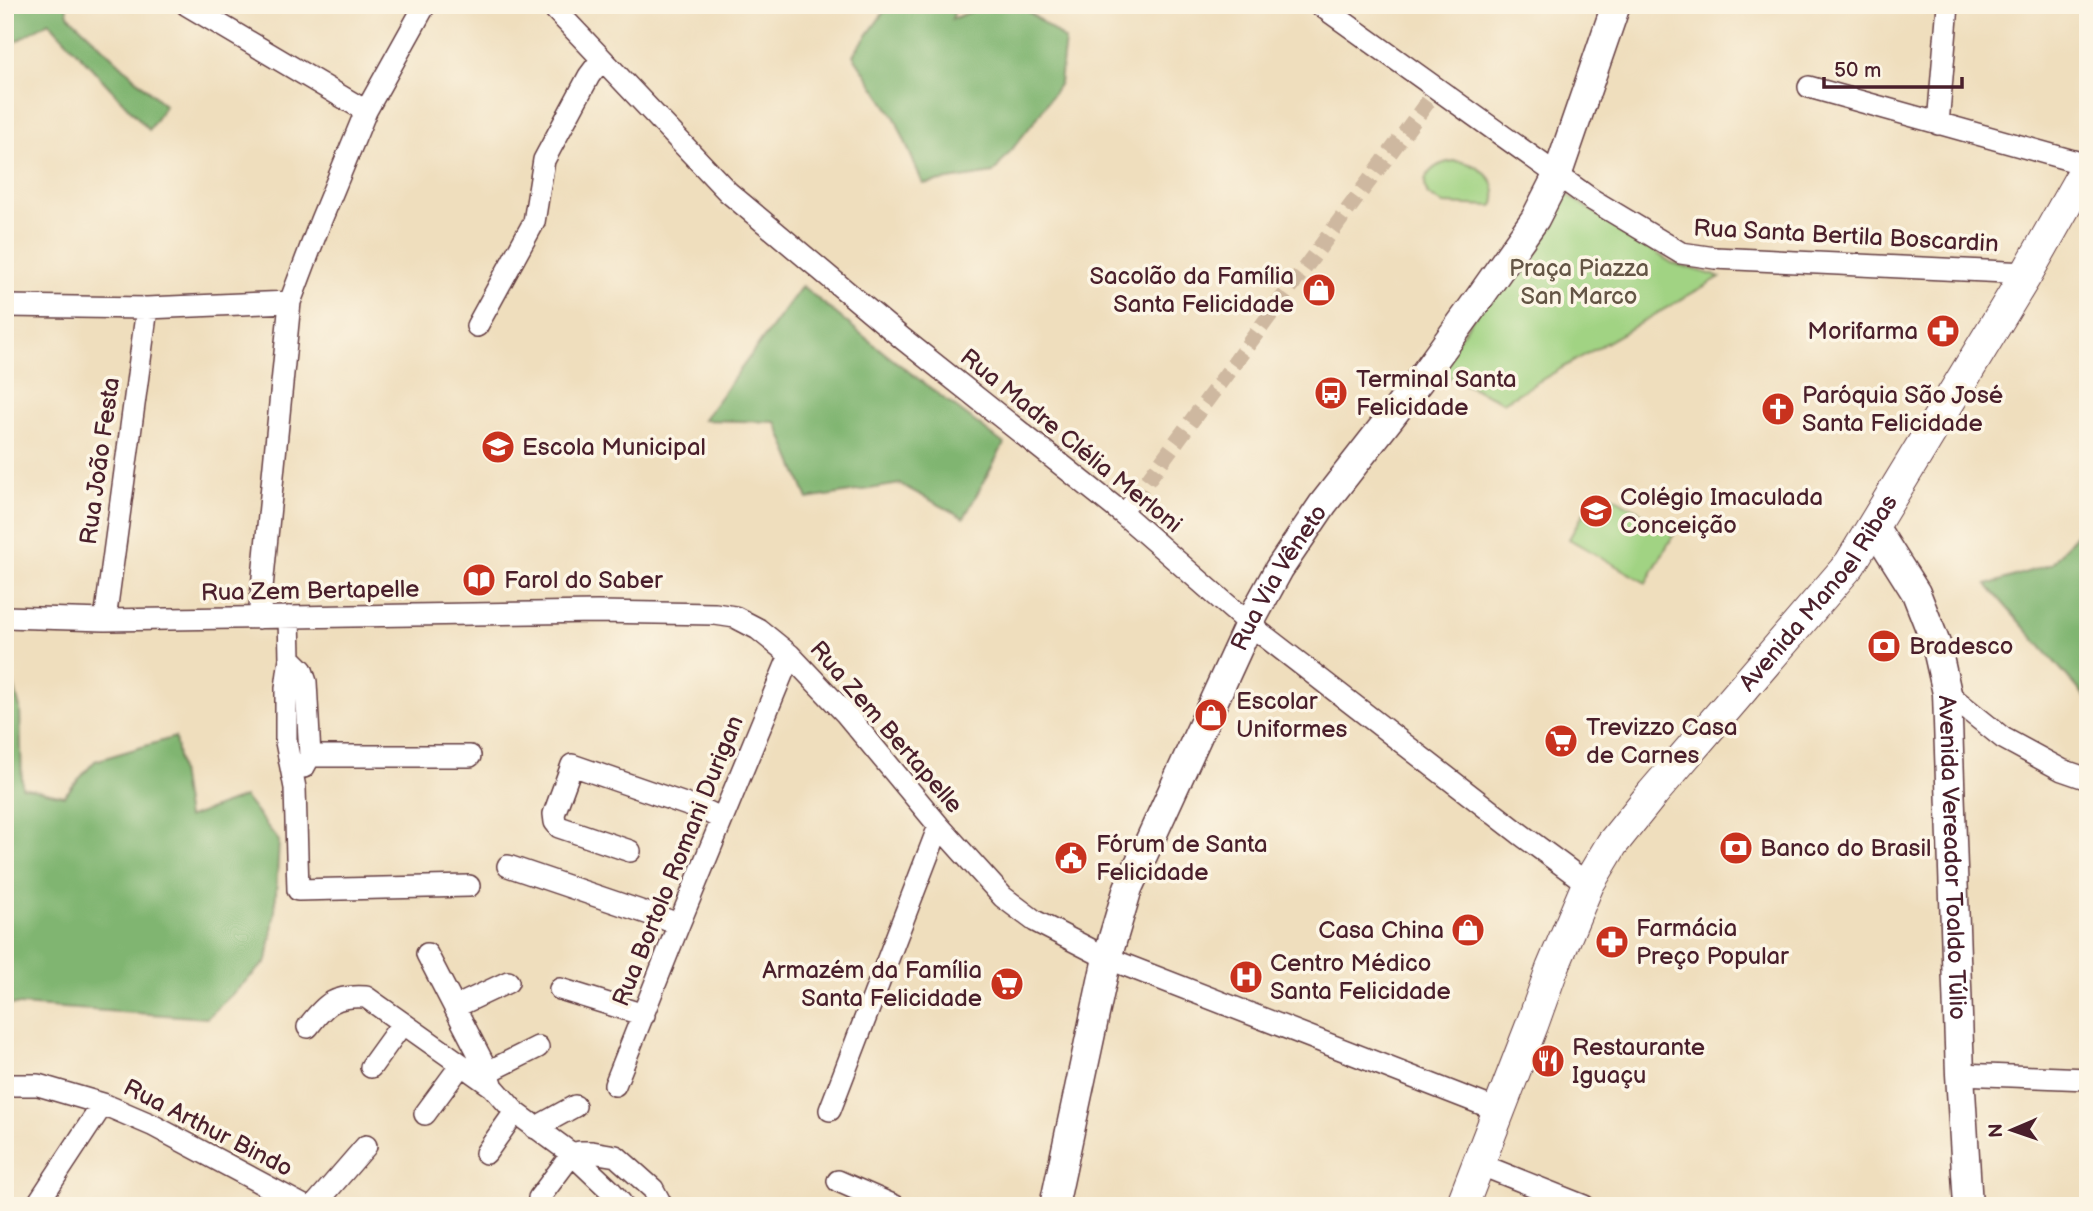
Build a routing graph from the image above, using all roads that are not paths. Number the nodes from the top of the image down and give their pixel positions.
1 (187, 5) edge
2 (425, 5) edge
3 (551, 5) edge
4 (1616, 5) edge
5 (1948, 5) edge
6 (1330, 8) edge
7 (601, 60) junction
8 (1809, 87) dead end
9 (366, 111) junction
10 (1938, 124) junction
11 (2088, 165) edge
12 (1557, 176) junction
13 (2027, 273) junction
14 (290, 302) junction
15 (5, 306) edge
16 (147, 308) junction
17 (477, 326) dead end
18 (1873, 525) junction
19 (5, 617) edge
20 (289, 617) junction
21 (258, 618) junction
22 (105, 620) junction
23 (1249, 624) junction
24 (790, 655) junction
25 (290, 658) junction
26 (1947, 693) junction
27 (310, 756) junction
28 (470, 756) dead end
29 (2088, 779) edge
30 (295, 789) junction
31 (722, 819) junction
32 (939, 826) junction
33 (630, 851) dead end
34 (508, 866) dead end
35 (1588, 884) junction
36 (469, 886) dead end
37 (679, 924) junction
38 (427, 954) dead end
39 (1107, 958) junction
40 (508, 982) dead end
41 (560, 989) dead end
42 (455, 1007) junction
43 (644, 1015) junction
44 (402, 1024) junction
45 (308, 1027) dead end
46 (538, 1047) dead end
47 (461, 1065) junction
48 (371, 1068) dead end
49 (1959, 1074) junction
50 (2088, 1079) edge
51 (491, 1080) junction
52 (5, 1085) edge
53 (615, 1085) dead end
54 (103, 1104) junction
55 (575, 1106) dead end
56 (830, 1110) dead end
57 (1500, 1111) junction
58 (515, 1112) junction
59 (425, 1114) dead end
60 (535, 1128) junction
61 (366, 1146) dead end
62 (486, 1153) dead end
63 (572, 1154) junction
64 (1479, 1164) junction
65 (838, 1181) dead end
66 (539, 1198) dead end
67 (36, 1206) edge
68 (304, 1206) edge
69 (314, 1206) edge
70 (619, 1206) edge
71 (662, 1206) edge
72 (895, 1206) edge
73 (1054, 1206) edge
74 (1462, 1206) edge
75 (1584, 1206) edge
76 (1968, 1206) edge

1 - 9 street
2 - 9 street
3 - 7 street, Rua Madre Clélia Merloni
4 - 12 main road, Rua Via Vêneto
5 - 10 street
6 - 12 street, Rua Santa Bertila Boscardin
7 - 17 street
7 - 23 street, Rua Madre Clélia Merloni
8 - 10 street
9 - 14 street
10 - 11 street
11 - 13 main road, Avenida Manoel Ribas
12 - 13 street, Rua Santa Bertila Boscardin
12 - 23 main road, Rua Via Vêneto
13 - 18 main road, Avenida Manoel Ribas
14 - 16 street
14 - 21 street
15 - 16 street
16 - 22 street, Rua João Festa
18 - 26 main road, Avenida Vereador Toaldo Túlio
18 - 35 main road, Avenida Manoel Ribas
19 - 22 street, Rua Zem Bertapelle
20 - 21 street, Rua Zem Bertapelle
20 - 24 street, Rua Zem Bertapelle
20 - 25 street
21 - 22 street, Rua Zem Bertapelle
23 - 35 street, Rua Madre Clélia Merloni
23 - 39 main road, Rua Via Vêneto
24 - 31 street, Rua Bortolo Romani Durigan
24 - 32 street, Rua Zem Bertapelle
25 - 27 street
25 - 30 street
26 - 29 street
26 - 49 main road, Avenida Vereador Toaldo Túlio
27 - 28 street
27 - 30 street
30 - 36 street
31 - 33 street
31 - 37 street, Rua Bortolo Romani Durigan
32 - 39 street, Rua Zem Bertapelle
32 - 56 street
34 - 37 street
35 - 57 main road, Avenida Manoel Ribas
37 - 43 street, Rua Bortolo Romani Durigan
38 - 42 street
39 - 57 street, Rua Zem Bertapelle
39 - 73 main road, Rua Via Vêneto
40 - 42 street
41 - 43 street
42 - 51 street
43 - 53 street, Rua Bortolo Romani Durigan
44 - 45 street
44 - 47 street
44 - 48 street
46 - 51 street
47 - 51 street
47 - 59 street
49 - 50 street
49 - 76 main road, Avenida Vereador Toaldo Túlio
51 - 58 street
52 - 54 street, Rua Arthur Bindo
54 - 67 street
54 - 68 street, Rua Arthur Bindo
55 - 60 street
57 - 64 main road, Avenida Manoel Ribas
58 - 60 street
58 - 62 street
60 - 63 street
61 - 69 street
63 - 66 street
63 - 70 street
63 - 71 street
64 - 74 main road, Avenida Manoel Ribas
64 - 75 street
65 - 72 street

